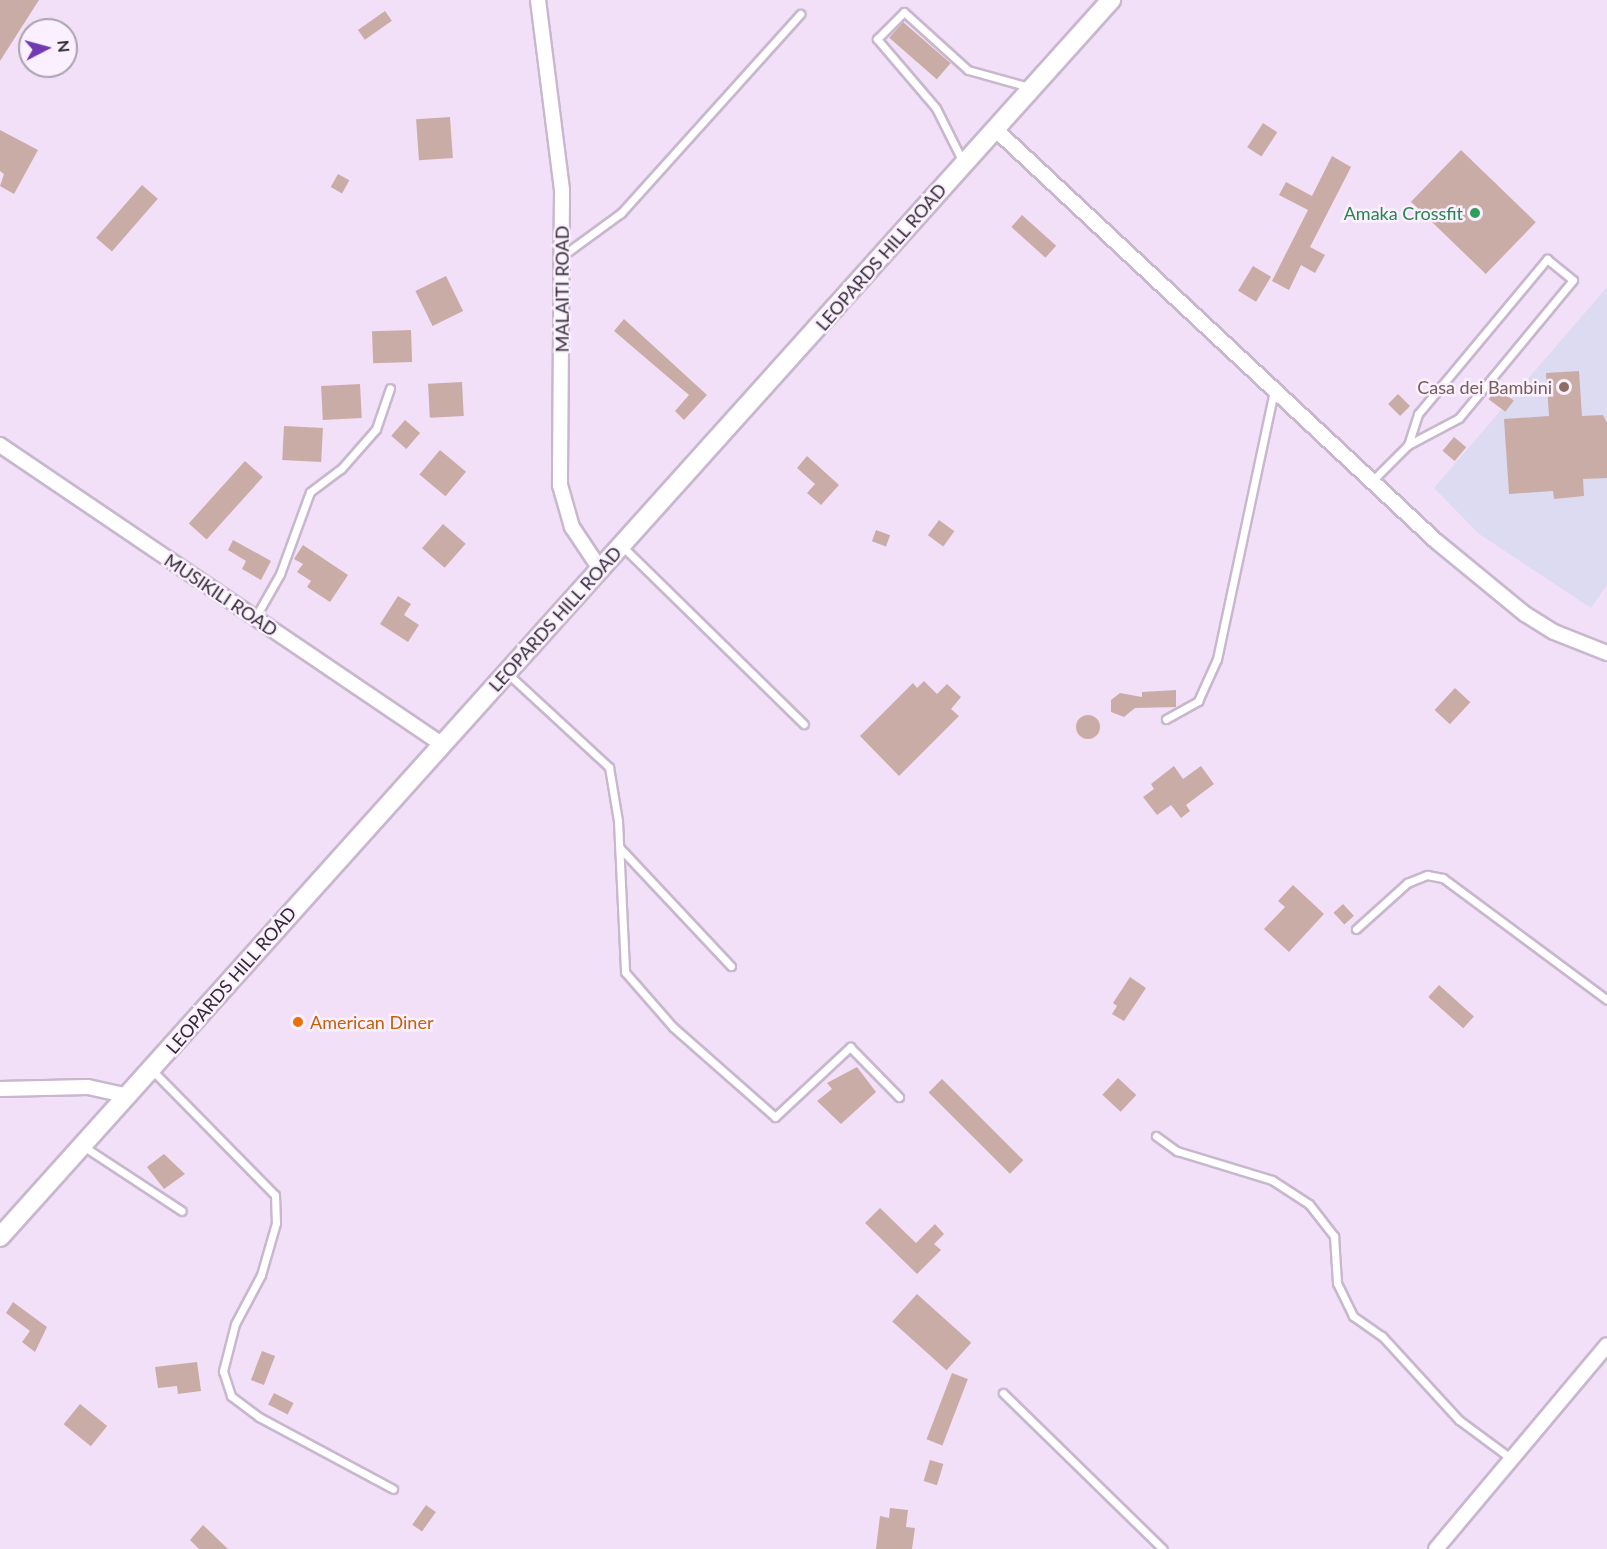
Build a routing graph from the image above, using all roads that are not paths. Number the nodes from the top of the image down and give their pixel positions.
1 (538, 0) edge
2 (1111, 0) edge
3 (800, 14) dead end
4 (1031, 87) junction
5 (994, 128) junction
6 (964, 163) junction
7 (562, 256) junction
8 (390, 388) dead end
9 (1274, 391) junction
10 (0, 445) edge
11 (1408, 445) junction
12 (1373, 480) junction
13 (621, 546) junction
14 (600, 568) junction
15 (255, 618) junction
16 (1607, 653) edge
17 (507, 673) junction
18 (1166, 719) dead end
19 (804, 724) dead end
20 (442, 745) junction
21 (620, 849) junction
22 (1356, 929) dead end
23 (731, 966) dead end
24 (1607, 1000) edge
25 (152, 1070) junction
26 (0, 1089) edge
27 (129, 1096) junction
28 (899, 1097) dead end
29 (1156, 1136) dead end
30 (83, 1146) junction
31 (182, 1211) dead end
32 (0, 1237) edge
33 (1607, 1345) edge
34 (1003, 1393) dead end
35 (1509, 1457) junction
36 (393, 1489) dead end
37 (1164, 1549) edge
38 (1436, 1549) edge

1 - 7 street, MALAITI ROAD
2 - 4 main road, LEOPARDS HILL ROAD
3 - 7 lane
4 - 5 main road, LEOPARDS HILL ROAD
4 - 6 lane
5 - 6 main road, LEOPARDS HILL ROAD
5 - 9 street
6 - 13 main road, LEOPARDS HILL ROAD
7 - 14 street, MALAITI ROAD
8 - 15 lane
9 - 12 street
9 - 18 lane
10 - 15 street, MUSIKILI ROAD
11 - 11 lane
11 - 12 lane
12 - 16 street
13 - 14 main road, LEOPARDS HILL ROAD
13 - 19 lane
14 - 17 main road, LEOPARDS HILL ROAD
15 - 20 street, MUSIKILI ROAD
17 - 20 main road, LEOPARDS HILL ROAD
17 - 21 lane
20 - 25 main road, LEOPARDS HILL ROAD
21 - 23 lane
21 - 28 lane
22 - 24 lane
25 - 27 main road, LEOPARDS HILL ROAD
25 - 36 lane
26 - 27 street
27 - 30 main road, LEOPARDS HILL ROAD
29 - 35 lane
30 - 31 lane
30 - 32 main road, LEOPARDS HILL ROAD
33 - 35 street
34 - 37 lane
35 - 38 street

